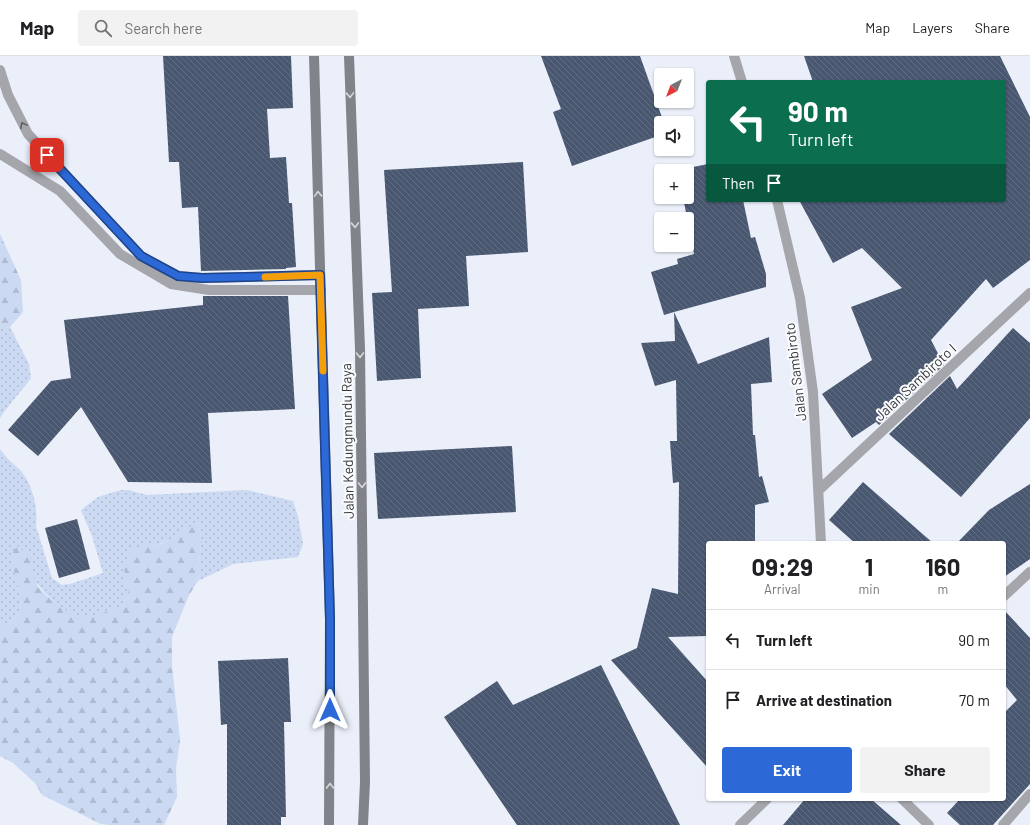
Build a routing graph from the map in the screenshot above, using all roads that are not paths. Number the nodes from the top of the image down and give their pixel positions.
1 (314, 56) edge
2 (349, 56) edge
3 (734, 56) edge
4 (0, 70) edge
5 (741, 80) edge
6 (0, 154) edge
7 (777, 202) edge
8 (320, 275) junction
9 (321, 290) junction
10 (1030, 293) edge
11 (819, 490) junction
12 (821, 541) edge
13 (1030, 572) edge
14 (1006, 594) edge
15 (1030, 794) edge
16 (765, 801) edge
17 (904, 801) edge
18 (329, 825) edge
19 (363, 825) edge
20 (740, 825) edge
21 (929, 825) edge
22 (1003, 825) edge

8 -> 1 main road, Jalan Kedungmundu Raya
2 -> 19 main road, Jalan Kedungmundu Raya
3 - 5 street
8 -> 4 street
6 - 9 street
7 - 11 street, Jalan Sambiroto
8 - 9 main road, Jalan Kedungmundu Raya
18 -> 9 main road, Jalan Kedungmundu Raya
10 - 11 street, Jalan Sambiroto I
11 - 12 street, Jalan Sambiroto
13 - 14 street
15 - 22 street
16 - 20 street
17 - 21 street

